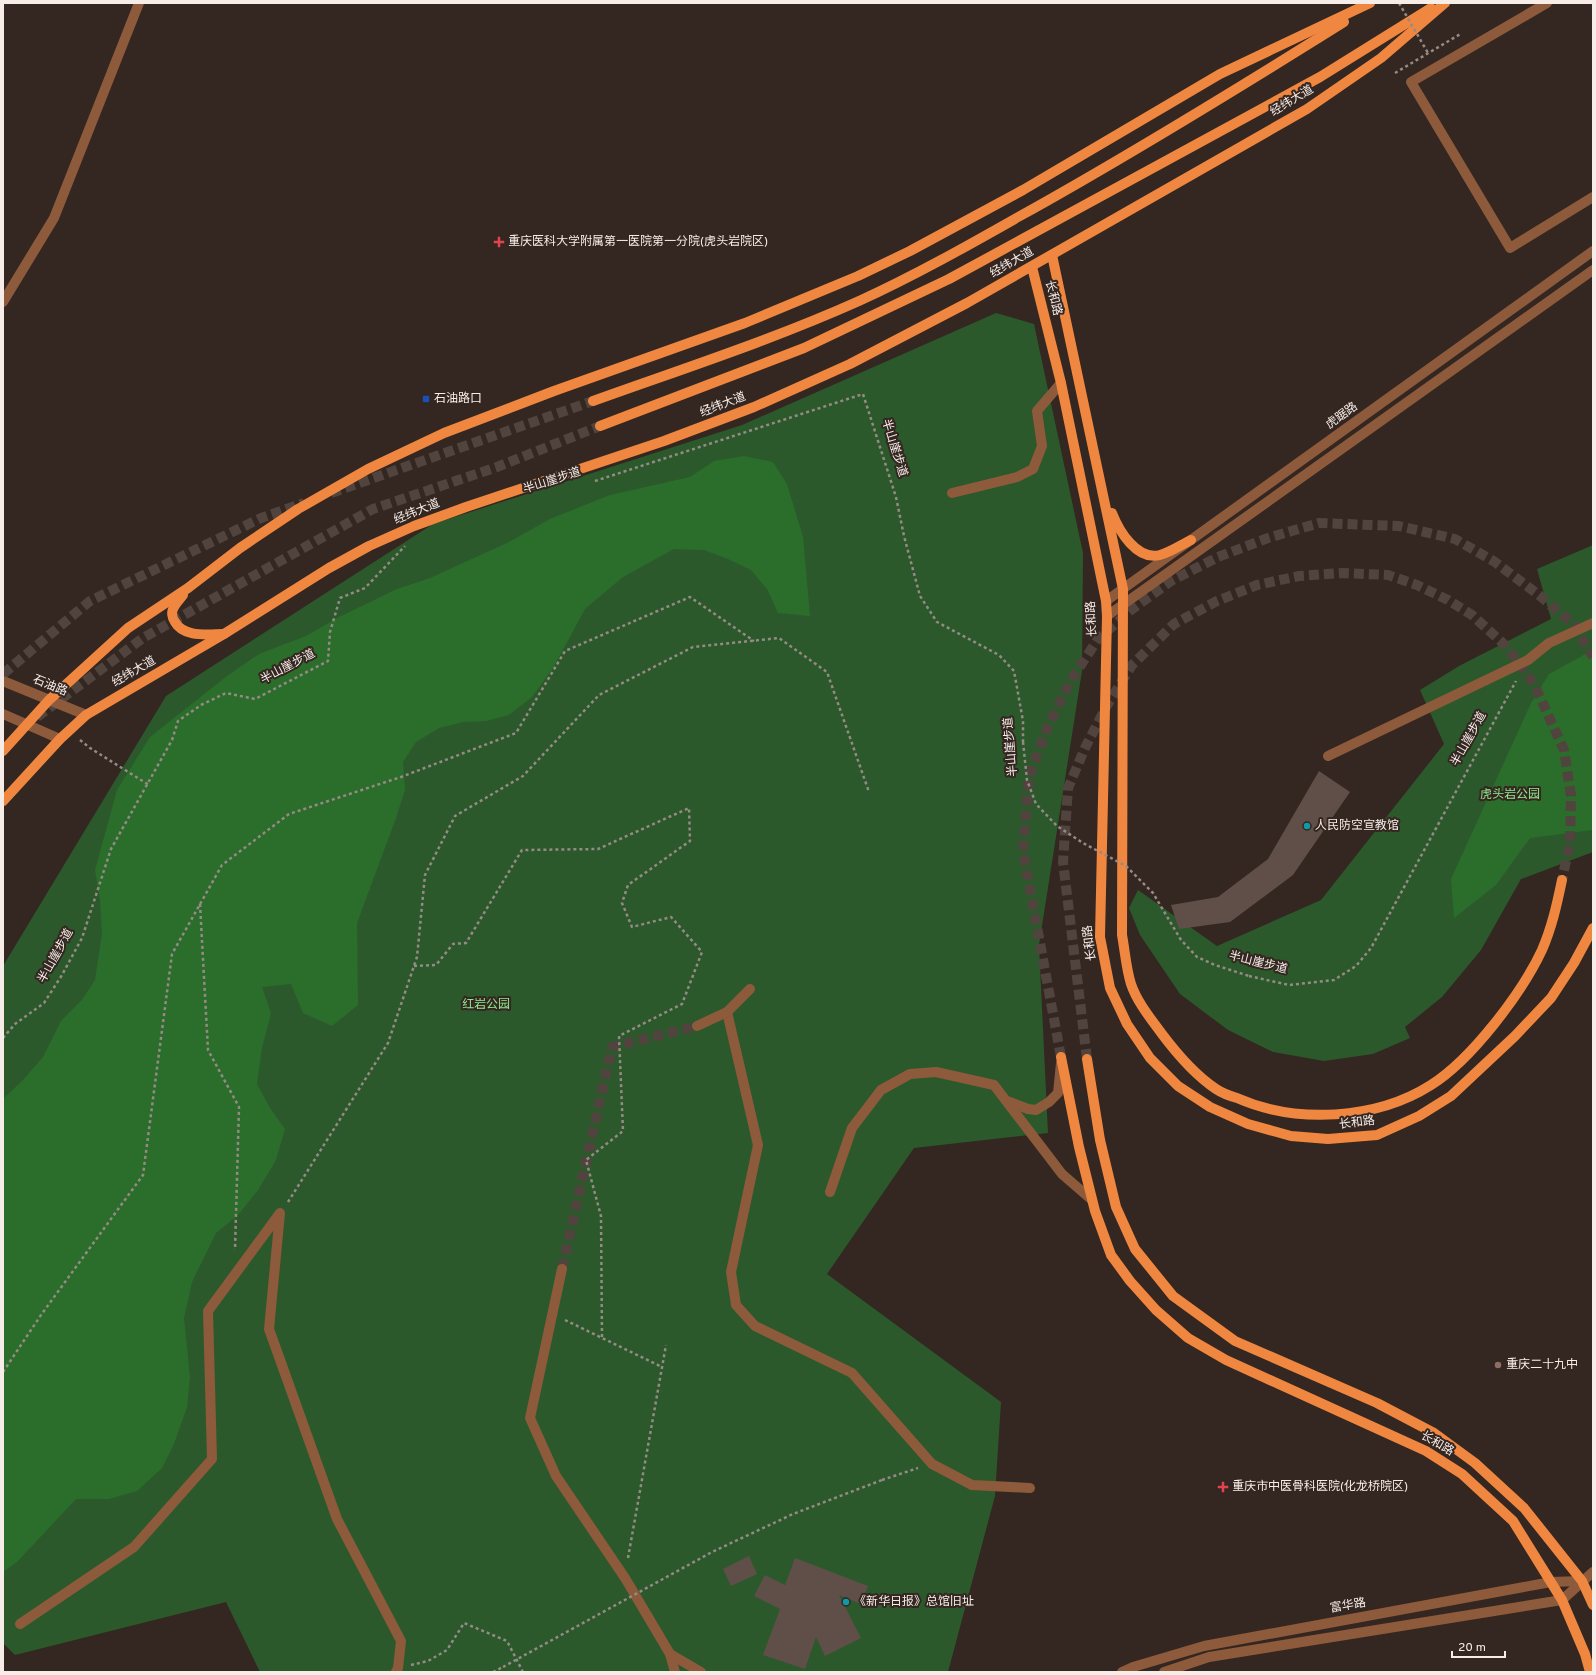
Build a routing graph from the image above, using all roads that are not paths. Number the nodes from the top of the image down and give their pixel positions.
1 (139, 3) edge
2 (1371, 3) edge
3 (1440, 3) edge
4 (1445, 3) edge
5 (1547, 3) edge
6 (1535, 6) edge
7 (1593, 197) edge
8 (1593, 252) edge
9 (1052, 255) junction
10 (1032, 266) junction
11 (1593, 270) edge
12 (3, 302) edge
13 (1060, 383) junction
14 (593, 401) tunnel mouth
15 (600, 426) tunnel mouth
16 (1103, 491) junction
17 (952, 493) dead end
18 (1191, 540) junction
19 (188, 588) junction
20 (1123, 589) junction
21 (1106, 602) junction
22 (1123, 605) junction
23 (1107, 616) junction
24 (1593, 623) edge
25 (224, 634) junction
26 (3, 681) edge
27 (48, 700) junction
28 (3, 714) edge
29 (86, 715) junction
30 (27, 724) junction
31 (60, 740) junction
32 (3, 751) edge
33 (1328, 756) dead end
34 (3, 801) edge
35 (1562, 880) tunnel mouth
36 (1593, 928) edge
37 (750, 989) dead end
38 (727, 1012) junction
39 (697, 1026) tunnel mouth
40 (1061, 1056) joint
41 (1087, 1058) tunnel mouth
42 (1006, 1101) junction
43 (830, 1192) dead end
44 (1092, 1200) junction
45 (562, 1269) tunnel mouth
46 (1030, 1488) dead end
47 (1593, 1572) edge
48 (1582, 1581) junction
49 (1551, 1582) junction
50 (1562, 1600) junction
51 (1593, 1605) edge
52 (20, 1624) dead end
53 (670, 1654) junction
54 (1135, 1669) edge
55 (397, 1670) edge
56 (675, 1672) edge
57 (701, 1672) edge
58 (1122, 1672) edge
59 (1164, 1672) edge
60 (1590, 1672) edge

1 - 12 street
2 - 14 main road
2 - 19 main road
3 - 15 main road
4 - 9 main road, 经纬大道
5 - 6 street
6 - 7 street
8 - 18 street, 虎踞路
9 - 10 main road, 经纬大道
9 - 16 main road, 长和路
10 - 13 main road, 长和路
10 - 25 main road, 经纬大道
11 - 22 street
13 - 17 street
13 - 21 main road, 长和路
16 - 18 main road
16 - 20 main road, 长和路
18 - 20 street, 虎踞路
19 - 25 main road
19 - 27 main road
20 - 21 street, 虎踞路
20 - 22 main road, 长和路
21 - 23 main road, 长和路
22 - 23 street
22 - 35 main road, 长和路
23 - 36 main road, 长和路
24 - 33 street
25 - 29 main road, 经纬大道
26 - 27 street, 石油路
27 - 29 street, 石油路
27 - 30 main road
28 - 30 street
29 - 31 main road, 经纬大道
30 - 31 street
30 - 32 main road
31 - 34 main road, 经纬大道
37 - 38 street
38 - 39 street
38 - 46 street
40 - 42 street
40 - 44 main road, 长和路
41 - 48 main road, 长和路
42 - 43 street
42 - 44 street
44 - 49 main road, 长和路
45 - 53 street
47 - 48 street
48 - 49 street, 富华路
48 - 50 street
48 - 51 main road, 长和路
49 - 50 main road, 长和路
49 - 54 street, 富华路
50 - 59 street
50 - 60 main road, 长和路
52 - 55 street
53 - 56 street
53 - 57 street
54 - 58 street, 富华路

